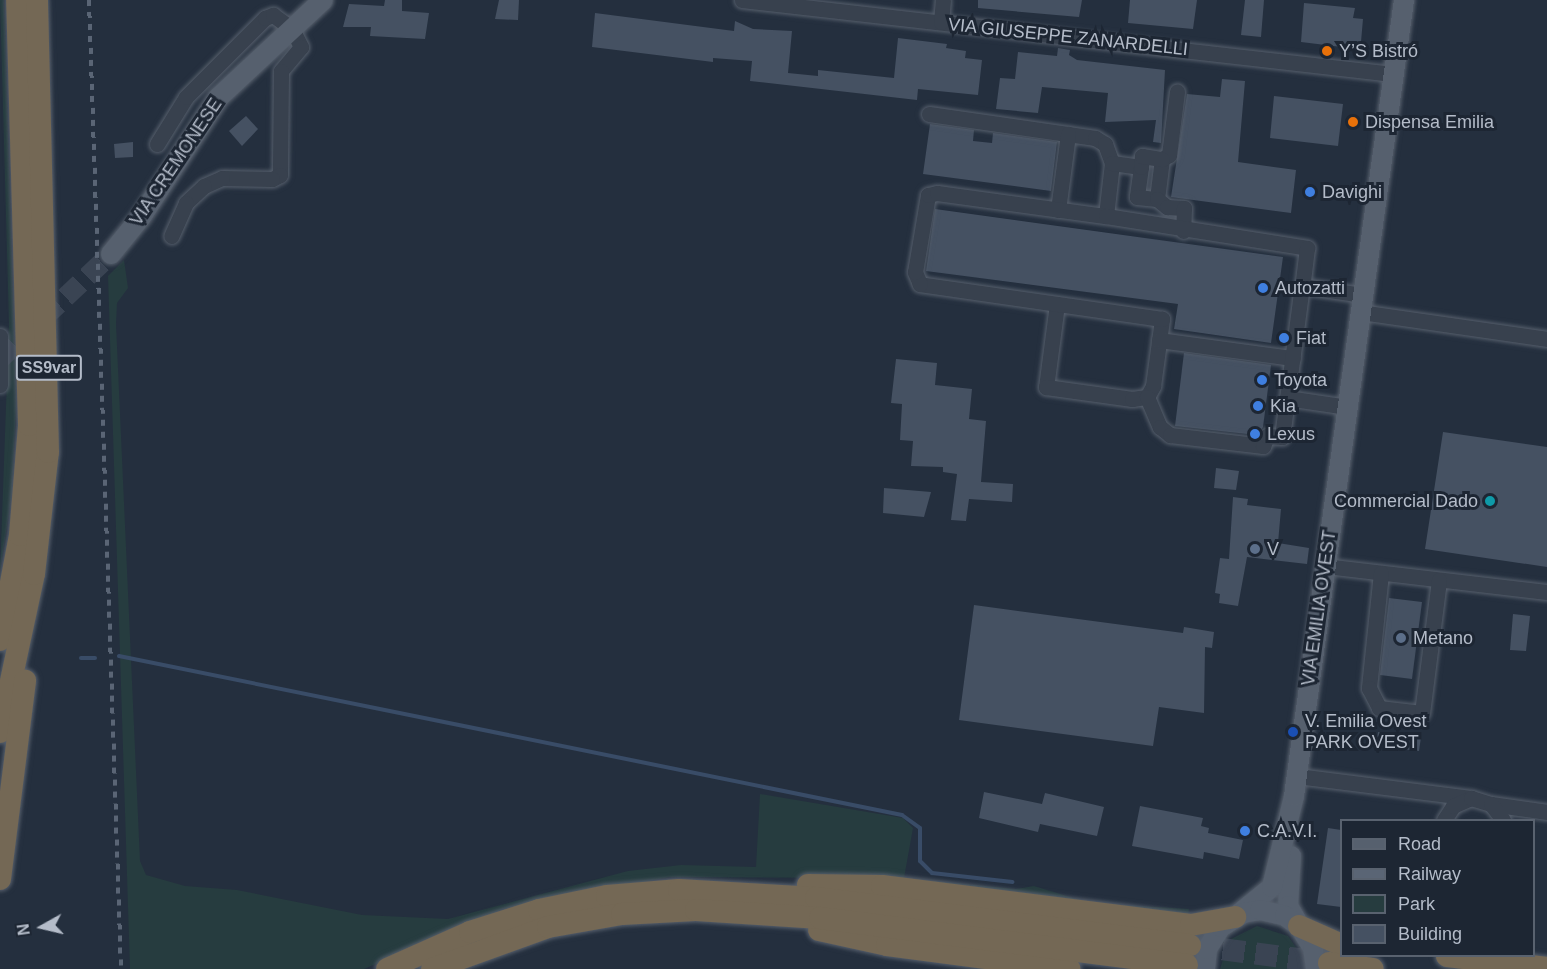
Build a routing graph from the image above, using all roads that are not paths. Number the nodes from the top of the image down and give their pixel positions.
1 (17, 0) edge
2 (37, 0) edge
3 (323, 0) edge
4 (742, 0) edge
5 (943, 0) edge
6 (1404, 0) edge
7 (941, 22) junction
8 (292, 29) junction
9 (1393, 74) junction
10 (1177, 92) dead end
11 (928, 114) dead end
12 (1068, 134) junction
13 (157, 144) dead end
14 (1162, 159) junction
15 (1112, 163) junction
16 (1141, 167) junction
17 (1157, 199) junction
18 (1058, 210) junction
19 (1106, 216) junction
20 (1183, 231) junction
21 (171, 236) dead end
22 (111, 254) tunnel mouth
23 (1302, 286) junction
24 (1361, 303) junction
25 (1057, 304) junction
26 (0, 336) edge
27 (1547, 339) edge
28 (1160, 340) junction
29 (0, 355) edge
30 (1293, 358) junction
31 (0, 385) edge
32 (1147, 397) junction
33 (1287, 398) junction
34 (1347, 407) junction
35 (1325, 566) junction
36 (1381, 573) junction
37 (34, 574) junction
38 (1438, 580) junction
39 (1547, 592) edge
40 (0, 640) edge
41 (0, 732) edge
42 (1297, 776) junction
43 (1419, 792) junction
44 (1294, 796) junction
45 (1471, 798) junction
46 (1491, 804) junction
47 (1547, 812) edge
48 (1441, 819) edge
49 (1443, 819) edge
50 (1502, 819) edge
51 (0, 879) edge
52 (623, 894) junction
53 (1235, 917) junction
54 (593, 918) junction
55 (1299, 926) junction
56 (1455, 957) edge
57 (1329, 959) edge
58 (1194, 960) edge
59 (1547, 968) edge
60 (387, 969) edge
61 (432, 969) edge
62 (1069, 969) edge
63 (1373, 969) edge

1 - 40 highway, SS9var
2 - 37 highway, SS9var
3 - 8 main road, VIA CREMONESE
4 - 7 street, VIA GIUSEPPE ZANARDELLI
5 - 7 street
6 - 9 main road, VIA EMILIA OVEST
7 - 9 street, VIA GIUSEPPE ZANARDELLI
8 - 13 street
8 - 21 street
8 - 22 main road, VIA CREMONESE
9 - 24 main road, VIA EMILIA OVEST
10 - 14 street
11 - 12 street
12 - 15 street
12 - 18 street
14 - 16 street
14 - 17 street
15 - 16 street
15 - 19 street
16 - 17 street
17 - 20 street
18 - 19 street
18 - 25 street
19 - 20 street
20 - 23 street
23 - 24 street
23 - 30 street
24 - 27 street
24 - 34 main road, VIA EMILIA OVEST
25 - 28 street
25 - 32 street
26 - 29 street
28 - 30 street
28 - 32 street
29 - 31 street
30 - 33 street
32 - 33 street
33 - 34 street
34 - 35 main road, VIA EMILIA OVEST
35 - 36 street
35 - 42 main road, VIA EMILIA OVEST
36 - 38 street
36 - 38 street
37 - 41 highway, SS9var
37 - 51 highway
38 - 39 street
42 - 43 street
42 - 44 main road, VIA EMILIA OVEST
43 - 45 street
43 - 48 street
44 - 53 main road, VIA EMILIA OVEST
44 - 55 main road, VIA EMILIA OVEST
45 - 46 street
45 - 49 street
46 - 47 street
46 - 50 street
52 - 53 highway
52 - 58 highway
52 - 60 highway
53 - 55 main road
53 - 58 main road, VIA EMILIA OVEST
54 - 58 highway
54 - 61 highway
54 - 62 highway
55 - 57 highway
56 - 59 highway
57 - 63 highway

